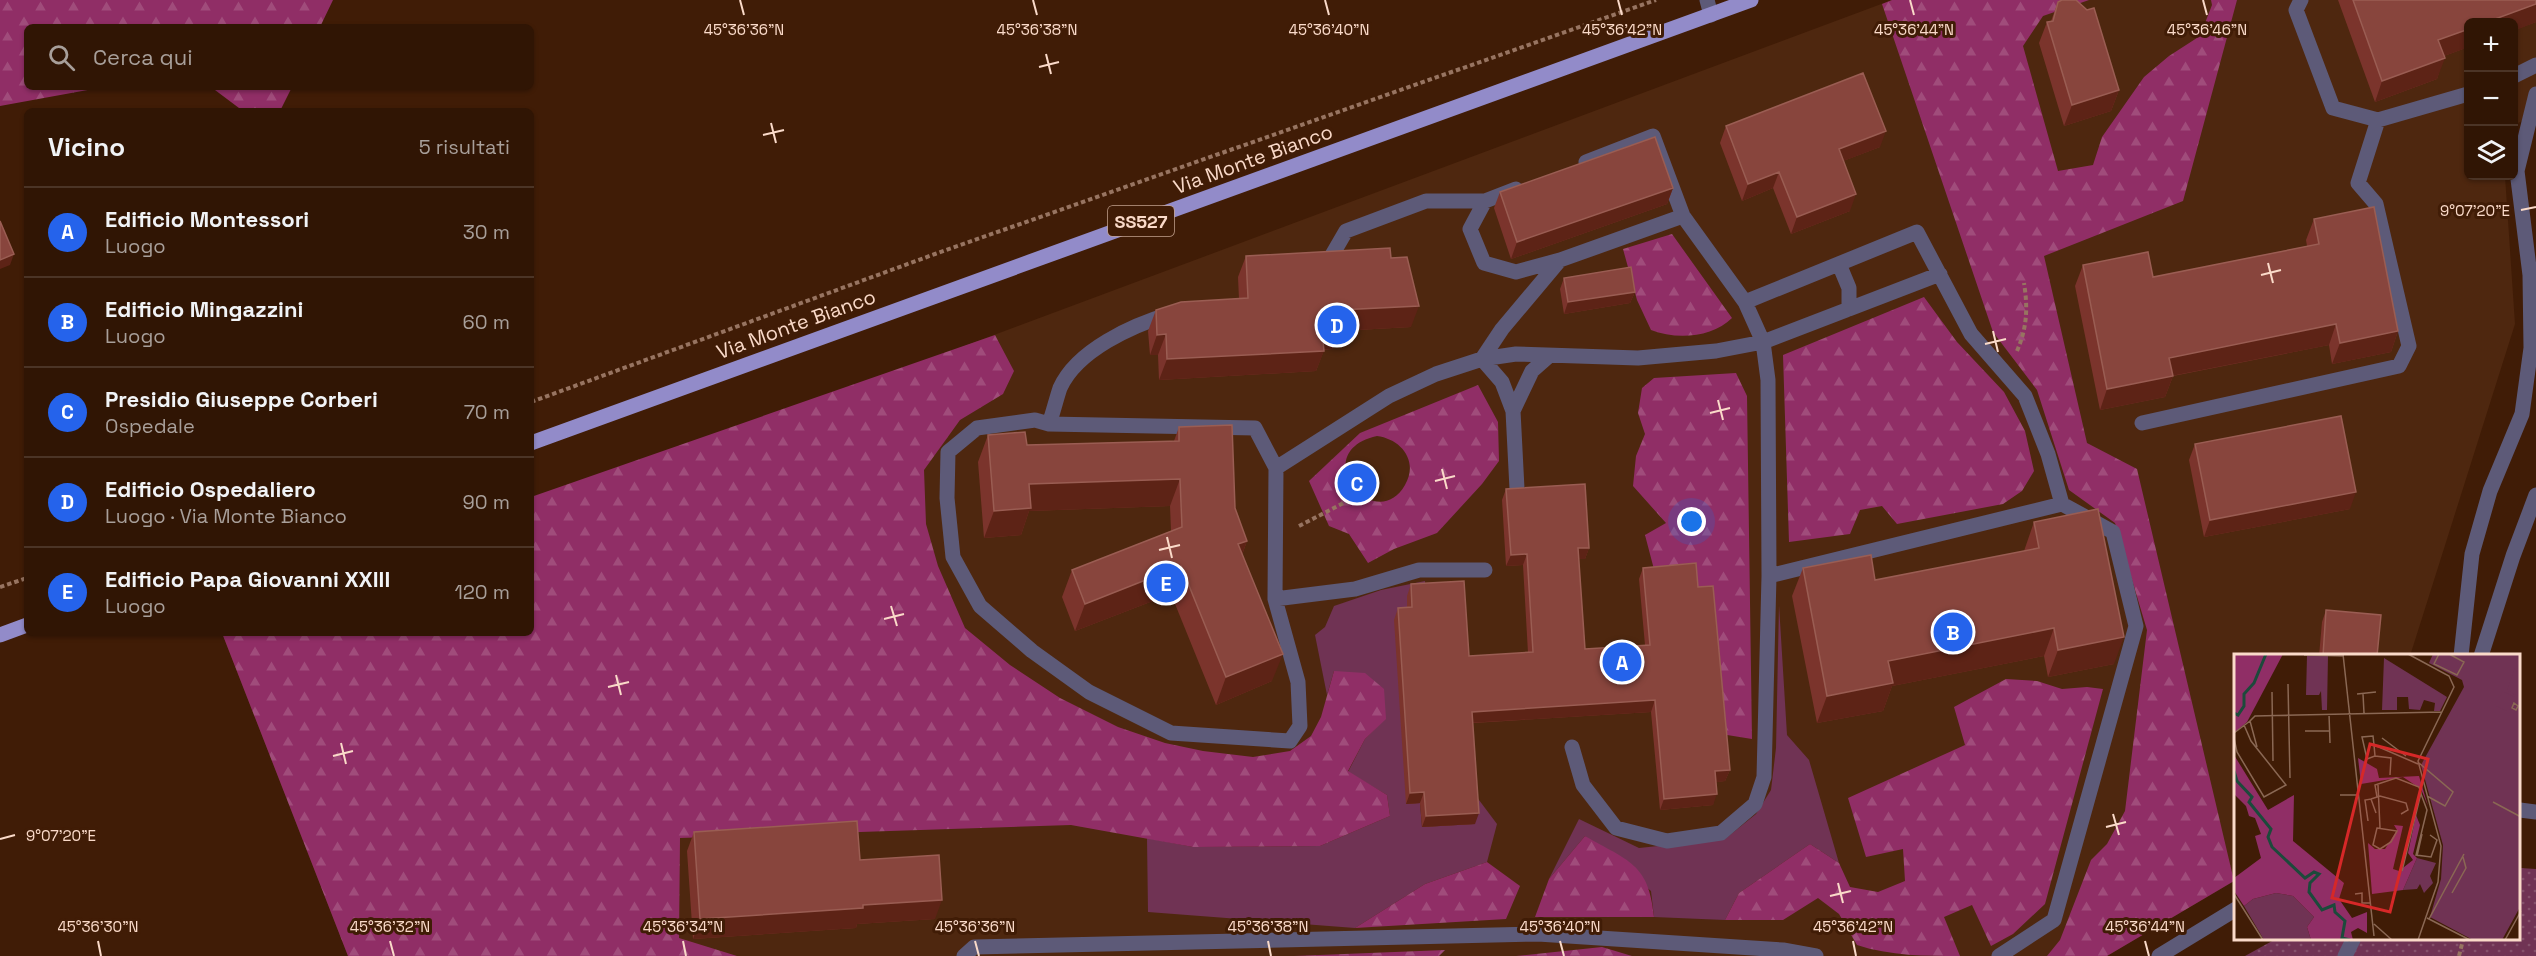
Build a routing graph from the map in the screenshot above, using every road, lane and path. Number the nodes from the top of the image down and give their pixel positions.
1 (1656, 0) edge
2 (1751, 0) edge
3 (2301, 0) edge
4 (1709, 7) edge
5 (2536, 65) edge
6 (2518, 74) edge
7 (2536, 94) edge
8 (2464, 95) edge
9 (2378, 120) junction
10 (1569, 169) edge
11 (1527, 185) edge
12 (1485, 201) junction
13 (1683, 216) junction
14 (1560, 260) junction
15 (1328, 262) edge
16 (1839, 264) junction
17 (1940, 274) junction
18 (2024, 283) dead end
19 (1745, 302) junction
20 (1187, 309) edge
21 (1849, 309) junction
22 (1763, 342) junction
23 (1549, 356) junction
24 (1482, 359) junction
25 (2005, 373) junction
26 (534, 401) edge
27 (1513, 411) junction
28 (2142, 423) dead end
29 (1049, 424) junction
30 (534, 442) edge
31 (1276, 468) junction
32 (1517, 489) edge
33 (1359, 495) dead end
34 (2536, 495) edge
35 (2062, 504) junction
36 (1275, 538) junction
37 (1485, 570) dead end
38 (1769, 576) junction
39 (24, 579) edge
40 (0, 587) edge
41 (1275, 599) junction
42 (24, 627) edge
43 (0, 635) edge
44 (2461, 654) edge
45 (2482, 654) edge
46 (1572, 747) dead end
47 (2521, 810) edge
48 (2536, 812) edge
49 (2234, 910) edge
50 (2352, 941) edge
51 (2463, 941) edge
52 (964, 956) edge
53 (1816, 956) edge
54 (2000, 956) edge
55 (2160, 956) edge
56 (2345, 956) edge
57 (2459, 956) edge

1 - 26 path
2 - 4 main road, Via Monte Bianco / SS527
3 - 9 street
4 - 30 main road, Via Monte Bianco / SS527
5 - 6 street
7 - 44 street
8 - 9 street
9 - 28 street
10 - 13 street
11 - 12 street
12 - 14 street
12 - 15 street
13 - 14 street
13 - 19 street
14 - 24 street
16 - 17 street
16 - 19 street
16 - 21 street
17 - 21 street
17 - 25 street
18 - 25 path
19 - 22 street
20 - 29 street
21 - 22 street
22 - 23 street
22 - 38 street
23 - 24 street
23 - 27 street
24 - 27 street
24 - 31 street
25 - 35 street
27 - 32 street
29 - 31 street
29 - 41 street
31 - 36 street
33 - 36 path
34 - 45 street
35 - 38 street
35 - 54 street
36 - 41 street
37 - 41 street
38 - 46 street
39 - 40 path
42 - 43 main road
47 - 48 street
49 - 55 street
50 - 56 street
51 - 57 path
52 - 53 street

